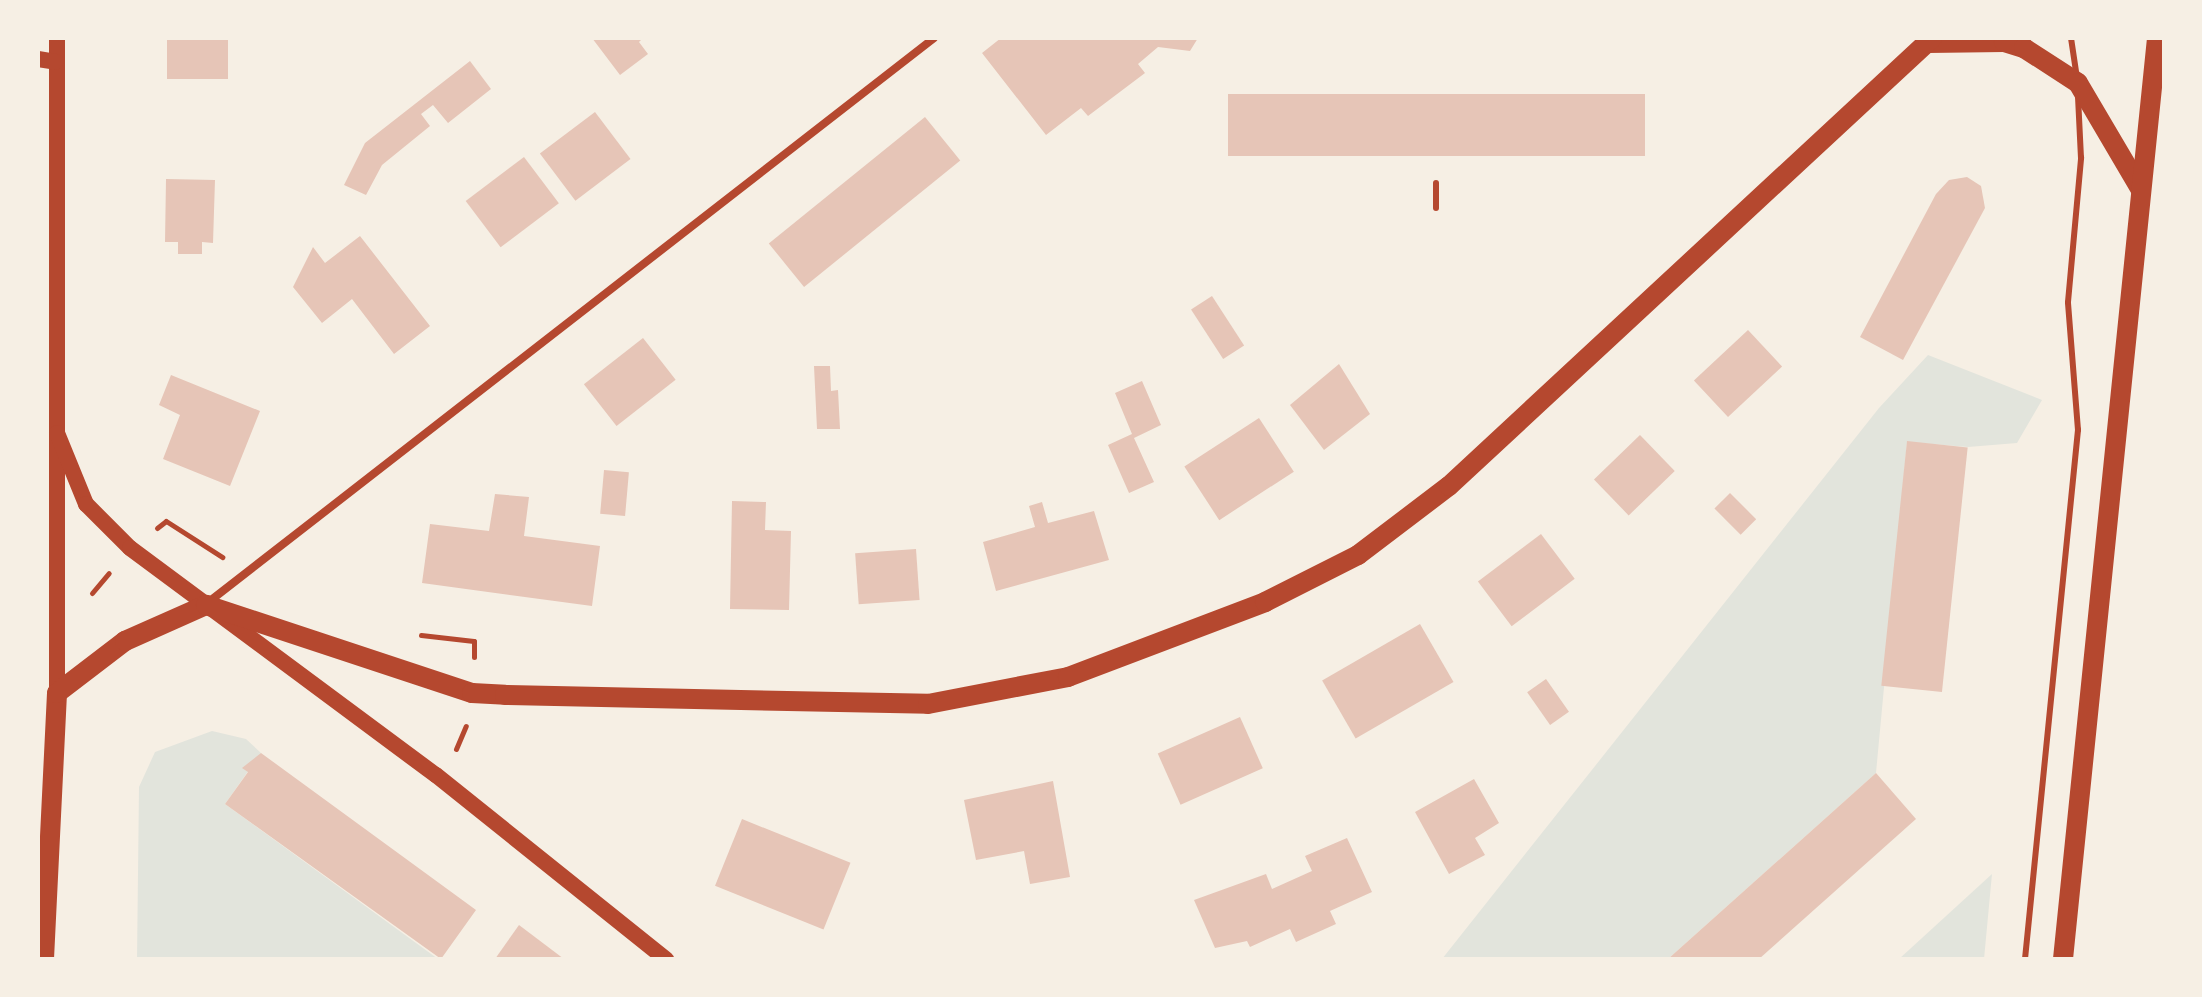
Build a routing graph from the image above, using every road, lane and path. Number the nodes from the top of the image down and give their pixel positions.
1 (57, 38) edge
2 (934, 38) edge
3 (2071, 38) edge
4 (2157, 38) edge
5 (1930, 41) edge
6 (38, 59) edge
7 (56, 62) junction
8 (2078, 83) junction
9 (1436, 183) dead end
10 (2141, 190) junction
11 (1436, 208) dead end
12 (57, 433) junction
13 (130, 548) junction
14 (248, 573) junction
15 (206, 605) junction
16 (57, 609) junction
17 (405, 632) dead end
18 (57, 693) junction
19 (472, 693) junction
20 (436, 775) junction
21 (44, 959) edge
22 (666, 959) edge
23 (2025, 959) edge
24 (2063, 959) edge

1 - 7 main road
2 - 14 street
3 - 8 lane
4 - 10 main road
5 - 8 main road
5 - 19 main road
6 - 7 main road
7 - 12 main road
8 - 10 main road
8 - 23 lane
9 - 11 lane
10 - 24 main road
12 - 13 main road
12 - 16 main road
13 - 14 path
13 - 15 main road
13 - 16 path
14 - 15 street
15 - 18 main road
15 - 19 main road
15 - 20 main road
16 - 18 main road
17 - 19 path
18 - 21 main road
19 - 20 path
20 - 22 main road

